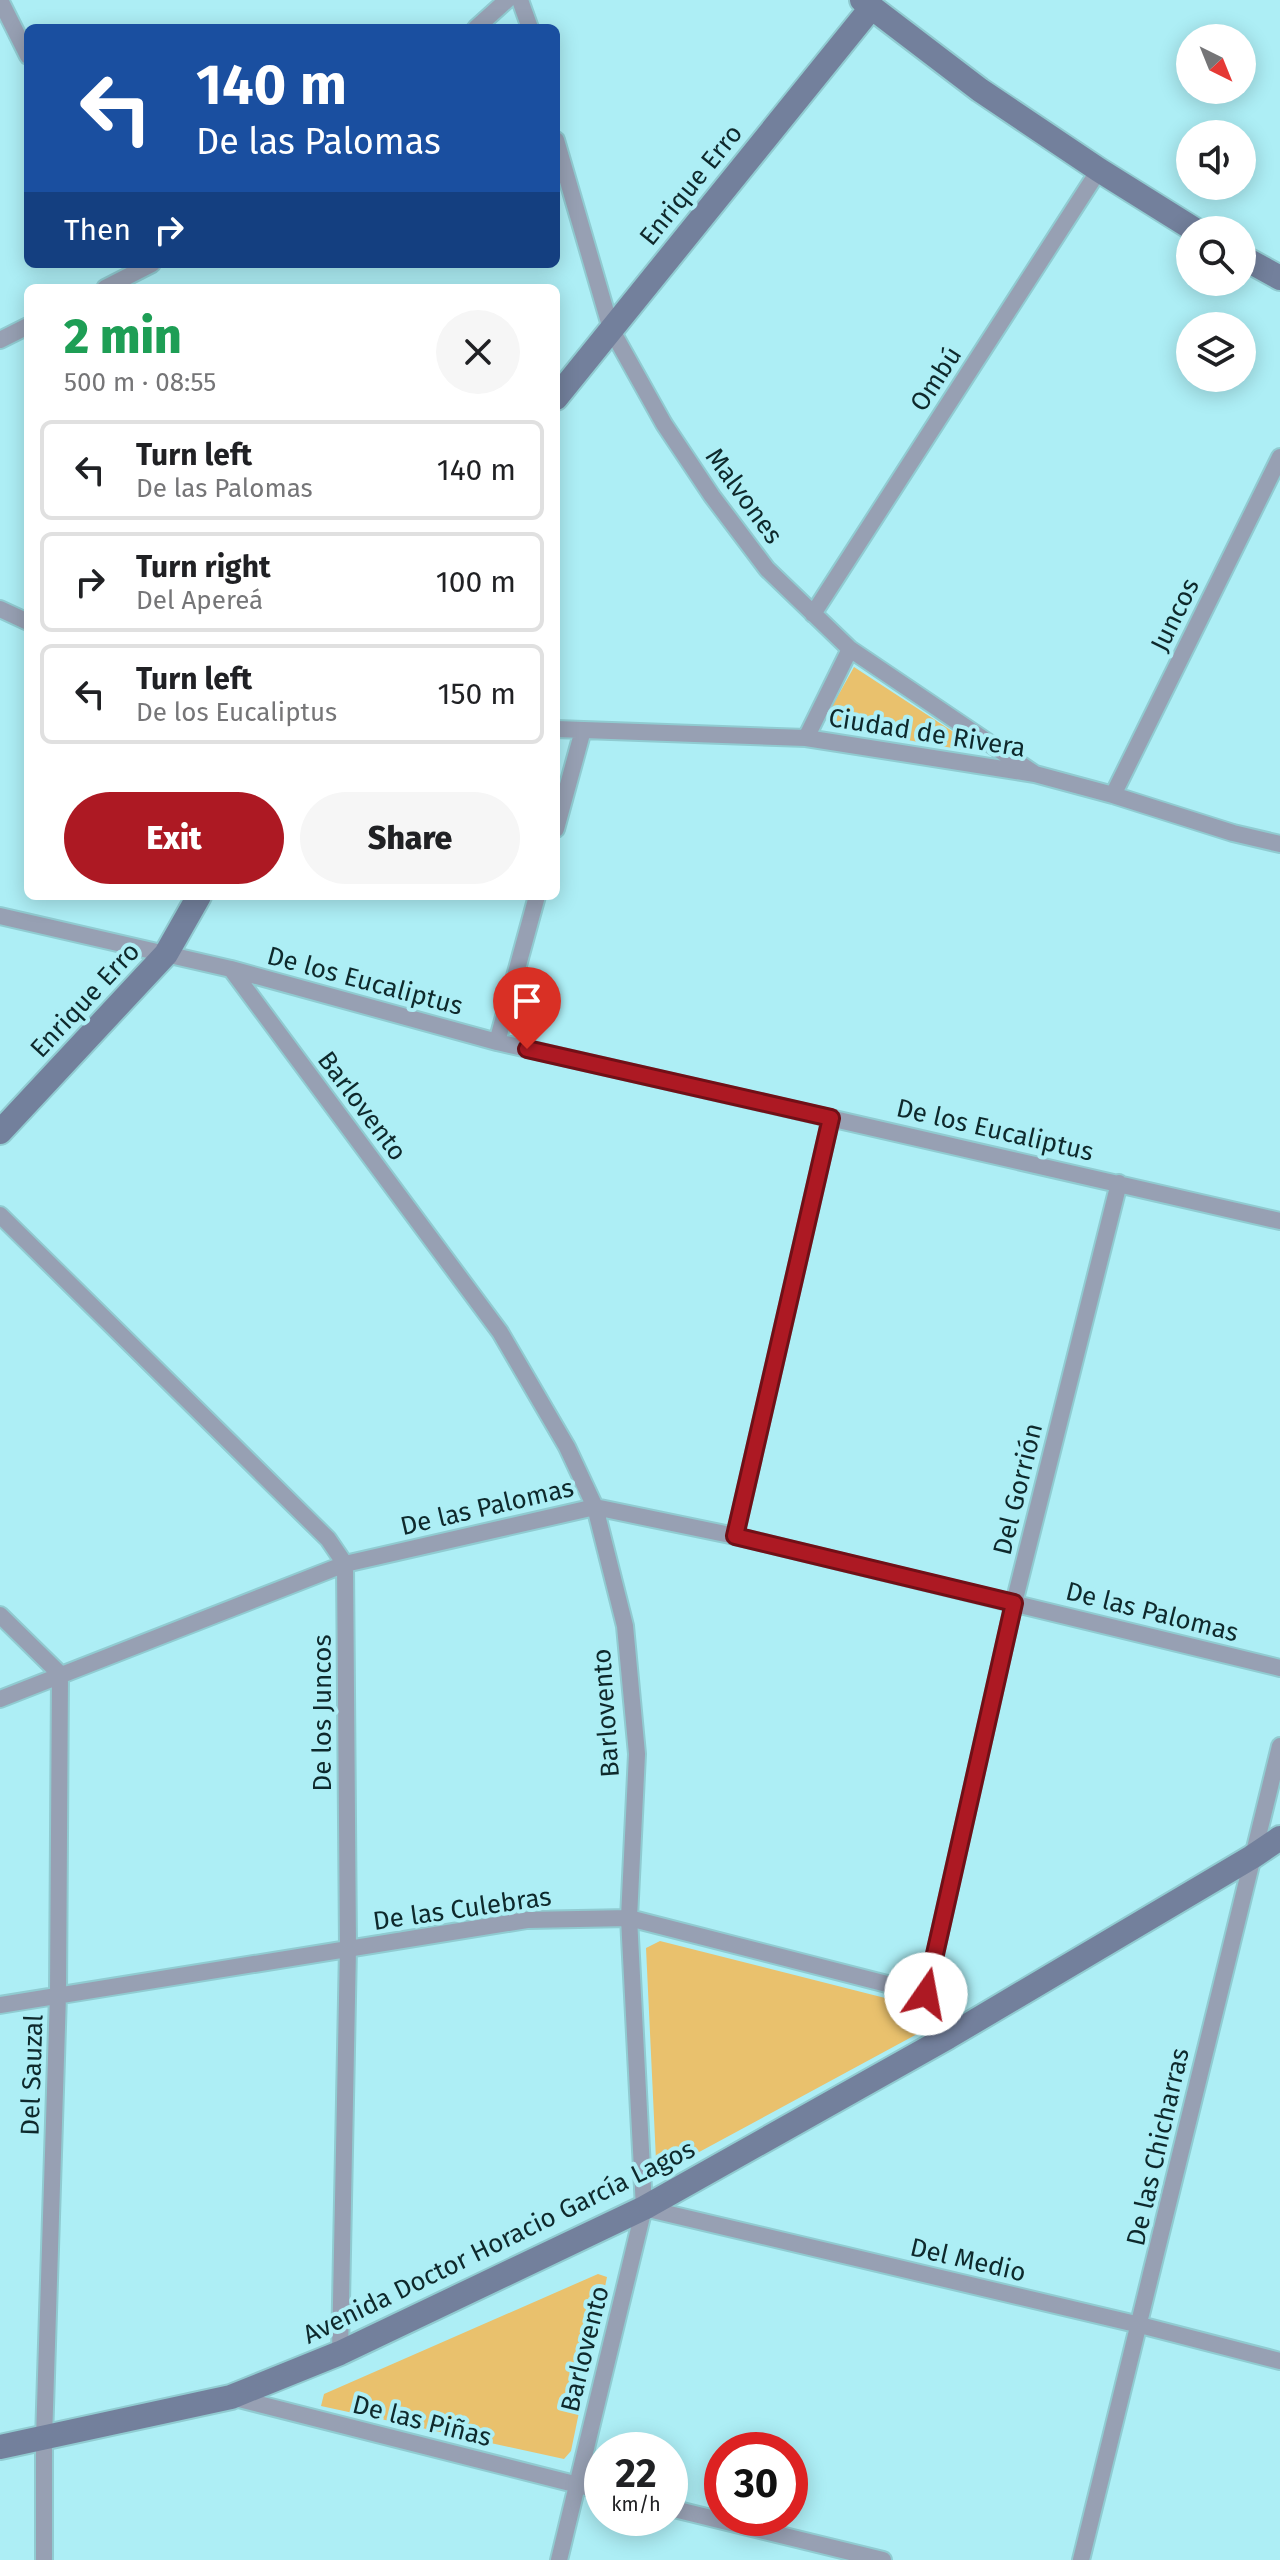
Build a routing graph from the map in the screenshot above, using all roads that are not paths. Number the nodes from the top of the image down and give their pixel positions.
1 (0, 0) edge
2 (507, 0) edge
3 (520, 0) edge
4 (866, 4) edge
5 (480, 24) edge
6 (529, 24) edge
7 (24, 48) edge
8 (560, 154) edge
9 (1099, 170) junction
10 (1176, 218) edge
11 (1256, 265) edge
12 (139, 268) edge
13 (1280, 278) edge
14 (112, 284) edge
15 (24, 328) edge
16 (611, 329) junction
17 (0, 340) edge
18 (560, 393) edge
19 (1280, 457) edge
20 (0, 609) edge
21 (813, 614) junction
22 (24, 620) edge
23 (850, 649) junction
24 (560, 729) edge
25 (583, 730) junction
26 (806, 738) junction
27 (1035, 774) junction
28 (1113, 795) junction
29 (560, 814) edge
30 (1280, 844) edge
31 (197, 900) edge
32 (536, 900) edge
33 (0, 916) edge
34 (166, 954) junction
35 (231, 969) junction
36 (497, 1042) junction
37 (831, 1118) junction
38 (0, 1132) edge
39 (1119, 1183) junction
40 (0, 1215) edge
41 (1280, 1221) edge
42 (595, 1507) junction
43 (735, 1536) junction
44 (345, 1564) junction
45 (1014, 1603) junction
46 (0, 1615) edge
47 (1280, 1668) edge
48 (60, 1674) junction
49 (0, 1699) edge
50 (1280, 1746) edge
51 (1280, 1838) edge
52 (1252, 1857) junction
53 (629, 1918) junction
54 (348, 1948) junction
55 (926, 1994) junction
56 (58, 1995) junction
57 (0, 2005) edge
58 (948, 2037) junction
59 (644, 2208) junction
60 (1140, 2325) junction
61 (340, 2353) junction
62 (1280, 2361) edge
63 (231, 2397) junction
64 (44, 2439) junction
65 (0, 2447) edge
66 (577, 2485) junction
67 (584, 2487) edge
68 (688, 2512) edge
69 (44, 2560) edge
70 (559, 2560) edge
71 (883, 2560) edge
72 (1081, 2560) edge

1 - 7 street
2 - 5 street
3 - 6 street
4 - 9 street
4 - 16 street, Enrique Erro
8 - 16 street, Malvones
9 - 10 street
9 - 21 street, Ombú
11 - 13 street
12 - 14 street
15 - 17 street
16 - 18 street, Enrique Erro
16 - 21 street, Malvones
19 - 28 street, Juncos
20 - 22 street
21 - 23 street, Malvones
23 - 26 street
23 - 27 street, Malvones
24 - 25 street, Ciudad de Rivera
25 - 26 street, Ciudad de Rivera
25 - 29 street
26 - 27 street, Ciudad de Rivera
27 - 28 street, Ciudad de Rivera
28 - 30 street, Ciudad de Rivera
31 - 34 street, Enrique Erro
32 - 36 street
33 - 34 street, De los Eucaliptus
34 - 35 street, De los Eucaliptus
34 - 38 street, Enrique Erro
35 - 36 street, De los Eucaliptus
35 - 42 street, Barlovento
36 - 37 street, De los Eucaliptus
37 - 39 street, De los Eucaliptus
37 - 43 street
39 - 41 street, De los Eucaliptus
39 - 45 street, Del Gorrión
40 - 44 street
42 - 43 street, De las Palomas
42 - 44 street, De las Palomas
42 - 53 street, Barlovento
43 - 45 street, De las Palomas
44 - 48 street, De las Palomas
44 - 54 street, De los Juncos
45 - 47 street, De las Palomas
45 - 55 street, Del Gorrión
46 - 48 street
48 - 49 street, De las Palomas
48 - 56 street, Del Sauzal
50 - 52 street, De las Chicharras
51 - 52 street, Avenida Doctor Horacio García Lagos
52 - 58 street, Avenida Doctor Horacio García Lagos
52 - 60 street, De las Chicharras
53 - 54 street, De las Culebras
53 - 55 street, De las Culebras
53 - 59 street, Barlovento
54 - 56 street, De las Culebras
54 - 61 street, De los Juncos
55 - 58 street
56 - 57 street, De las Culebras
56 - 64 street, Del Sauzal
58 - 59 street, Avenida Doctor Horacio García Lagos
59 - 60 street, Del Medio
59 - 61 street, Avenida Doctor Horacio García Lagos
59 - 66 street, Barlovento
60 - 62 street, Del Medio
60 - 72 street, De las Chicharras
61 - 63 street, Avenida Doctor Horacio García Lagos
63 - 64 street, Avenida Doctor Horacio García Lagos
63 - 66 street, De las Piñas
64 - 65 street, Avenida Doctor Horacio García Lagos
64 - 69 street, Del Sauzal
66 - 67 street, De las Piñas
66 - 70 street, Barlovento
68 - 71 street

